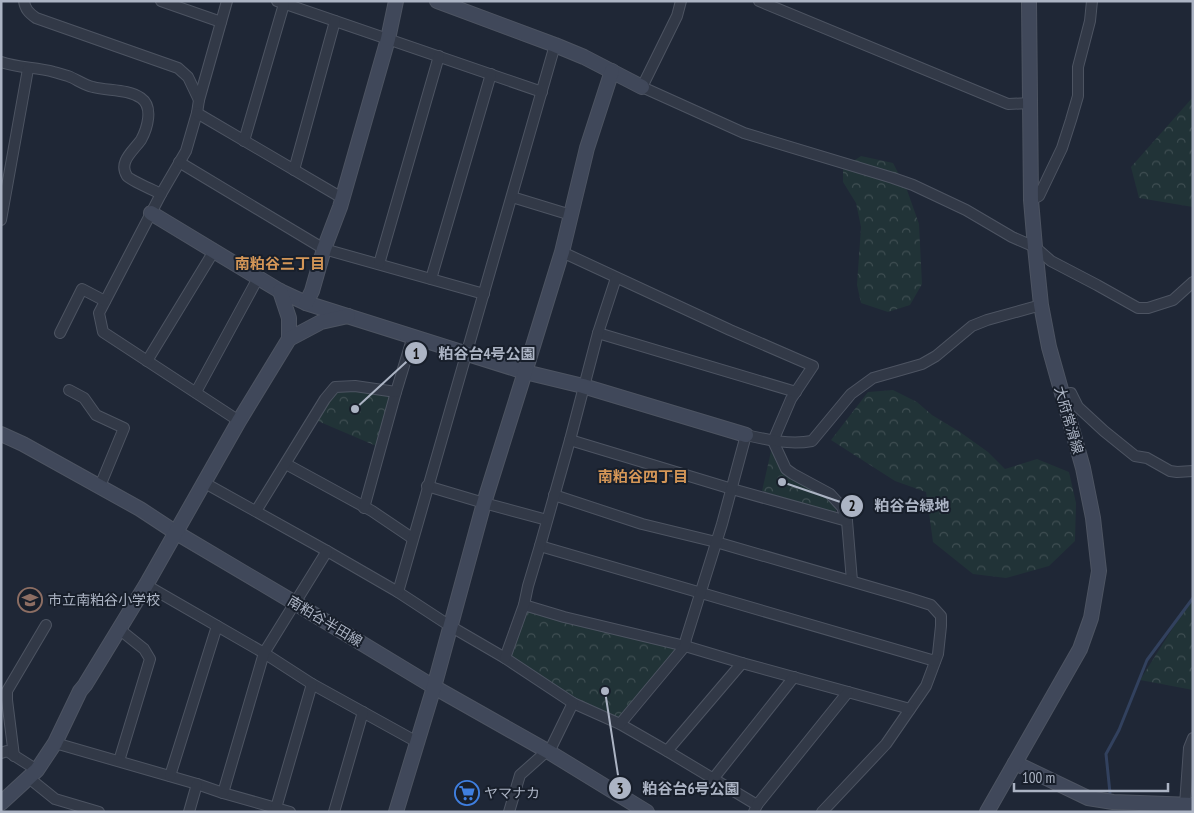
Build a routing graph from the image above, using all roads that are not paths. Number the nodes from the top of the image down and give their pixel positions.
1 (24, 1) edge
2 (161, 1) edge
3 (227, 1) edge
4 (396, 1) edge
5 (437, 1) edge
6 (681, 1) edge
7 (759, 1) edge
8 (1029, 1) edge
9 (1092, 1) edge
10 (280, 3) edge
11 (335, 21) junction
12 (221, 22) junction
13 (388, 39) junction
14 (555, 45) junction
15 (439, 56) junction
16 (1, 62) edge
17 (28, 69) junction
18 (612, 71) junction
19 (491, 74) junction
20 (642, 87) junction
21 (542, 92) junction
22 (199, 100) junction
23 (1030, 103) junction
24 (197, 114) junction
25 (244, 141) junction
26 (178, 162) junction
27 (294, 170) junction
28 (161, 194) junction
29 (512, 197) junction
30 (342, 198) junction
31 (1031, 200) junction
32 (151, 213) junction
33 (571, 215) junction
34 (1, 220) edge
35 (1035, 247) junction
36 (324, 248) junction
37 (214, 251) junction
38 (562, 252) junction
39 (379, 264) junction
40 (258, 278) junction
41 (616, 278) junction
42 (431, 279) junction
43 (1193, 282) edge
44 (280, 291) junction
45 (484, 294) junction
46 (105, 301) junction
47 (306, 303) junction
48 (1041, 305) junction
49 (348, 316) junction
50 (60, 333) dead end
51 (598, 333) junction
52 (413, 336) junction
53 (289, 339) junction
54 (467, 353) junction
55 (147, 361) junction
56 (526, 372) junction
57 (583, 386) junction
58 (69, 390) dead end
59 (196, 392) junction
60 (396, 392) junction
61 (796, 392) junction
62 (1062, 394) junction
63 (239, 421) junction
64 (1, 434) edge
65 (746, 435) junction
66 (570, 440) junction
67 (773, 441) junction
68 (286, 464) junction
69 (1193, 471) edge
70 (203, 482) junction
71 (100, 486) junction
72 (427, 486) junction
73 (732, 489) junction
74 (554, 495) junction
75 (484, 503) junction
76 (364, 508) junction
77 (256, 511) junction
78 (547, 520) junction
79 (847, 521) junction
80 (175, 532) junction
81 (412, 538) junction
82 (716, 542) junction
83 (540, 546) junction
84 (327, 551) junction
85 (852, 581) junction
86 (146, 585) junction
87 (398, 592) junction
88 (700, 594) junction
89 (295, 603) junction
90 (524, 605) junction
91 (46, 625) dead end
92 (217, 626) junction
93 (450, 626) junction
94 (119, 629) junction
95 (685, 646) junction
96 (264, 653) junction
97 (505, 658) junction
98 (935, 662) junction
99 (742, 663) junction
100 (794, 677) junction
101 (312, 684) junction
102 (434, 687) junction
103 (848, 692) junction
104 (573, 703) junction
105 (910, 708) junction
106 (363, 712) junction
107 (620, 724) junction
108 (1193, 738) edge
109 (417, 742) junction
110 (55, 743) junction
111 (548, 751) junction
112 (667, 751) junction
113 (1, 753) edge
114 (14, 756) junction
115 (119, 761) junction
116 (1015, 764) junction
117 (33, 774) junction
118 (170, 776) junction
119 (714, 779) junction
120 (197, 784) junction
121 (223, 793) junction
122 (1, 802) edge
123 (1189, 805) edge
124 (276, 808) junction
125 (756, 808) edge
126 (511, 811) edge
127 (99, 812) edge
128 (189, 812) edge
129 (290, 812) edge
130 (334, 812) edge
131 (396, 812) edge
132 (647, 812) edge
133 (822, 812) edge
134 (987, 812) edge

1 - 22 street
2 - 12 street
3 - 12 street
4 - 13 street
5 - 14 street
6 - 20 street
7 - 23 street
8 - 23 street, 大府常滑線
9 - 31 street
10 - 11 street
10 - 25 street
11 - 13 street
11 - 27 street
12 - 22 street
13 - 15 street
13 - 30 street
14 - 18 street
14 - 21 street
15 - 19 street
15 - 39 street
16 - 17 street
17 - 28 street
17 - 34 street
18 - 20 street
18 - 33 street
19 - 21 street
19 - 42 street
20 - 35 street
21 - 29 street
22 - 24 street
23 - 31 street, 大府常滑線
24 - 25 street
24 - 26 street
25 - 27 street
26 - 28 street
26 - 36 street
27 - 30 street
28 - 32 street
29 - 33 street
29 - 45 street
30 - 36 street
31 - 35 street, 大府常滑線
32 - 37 street
32 - 46 street
33 - 38 street
35 - 43 street
35 - 48 street, 大府常滑線
36 - 39 street
36 - 47 street
37 - 40 street
37 - 55 street
38 - 41 street
38 - 56 street
39 - 42 street
40 - 44 street
40 - 59 street
41 - 51 street
41 - 61 street
42 - 45 street
44 - 47 street
44 - 53 street
45 - 54 street
46 - 50 street
46 - 55 street
47 - 49 street
48 - 62 street, 大府常滑線
48 - 67 street
49 - 52 street
49 - 53 street
51 - 57 street
51 - 61 street
52 - 54 street
52 - 60 street
53 - 63 street
54 - 56 street
54 - 72 street
55 - 59 street
56 - 57 street
56 - 75 street
57 - 65 street
57 - 66 street
58 - 71 street
59 - 63 street
60 - 68 street
60 - 76 street
61 - 67 street
62 - 69 street
62 - 116 street, 大府常滑線
63 - 70 street
64 - 71 street, 南粕谷半田線
65 - 67 street
65 - 73 street
66 - 73 street
66 - 74 street
67 - 79 street
68 - 76 street
68 - 77 street
70 - 77 street
70 - 80 street
71 - 80 street, 南粕谷半田線
72 - 75 street
72 - 81 street
73 - 79 street
73 - 82 street
74 - 78 street
74 - 82 street
75 - 78 street
75 - 93 street
76 - 81 street
77 - 84 street
78 - 83 street
79 - 85 street
80 - 86 street
80 - 89 street, 南粕谷半田線
81 - 87 street
82 - 85 street
82 - 88 street
83 - 88 street
83 - 90 street
84 - 87 street
84 - 89 street
85 - 98 street
86 - 92 street
86 - 94 street
87 - 93 street
88 - 95 street
88 - 98 street
89 - 96 street
89 - 102 street, 南粕谷半田線
90 - 95 street
90 - 97 street
91 - 114 street
92 - 96 street
92 - 118 street
93 - 97 street
93 - 102 street
94 - 110 street
94 - 115 street
95 - 99 street
95 - 107 street
96 - 101 street
96 - 121 street
97 - 104 street
98 - 105 street
99 - 100 street
99 - 112 street
100 - 103 street
100 - 119 street
101 - 106 street
101 - 124 street
102 - 109 street
102 - 111 street, 南粕谷半田線
103 - 105 street
103 - 125 street
104 - 107 street
104 - 111 street
105 - 133 street
106 - 109 street
106 - 130 street
107 - 112 street
108 - 123 street
109 - 131 street
110 - 115 street
110 - 117 street
111 - 126 street
111 - 132 street, 南粕谷半田線
112 - 119 street
113 - 114 street
114 - 117 street
115 - 118 street
116 - 123 street
116 - 134 street, 大府常滑線
117 - 122 street
117 - 127 street
118 - 120 street
119 - 125 street
120 - 121 street
120 - 128 street
121 - 124 street
124 - 129 street

